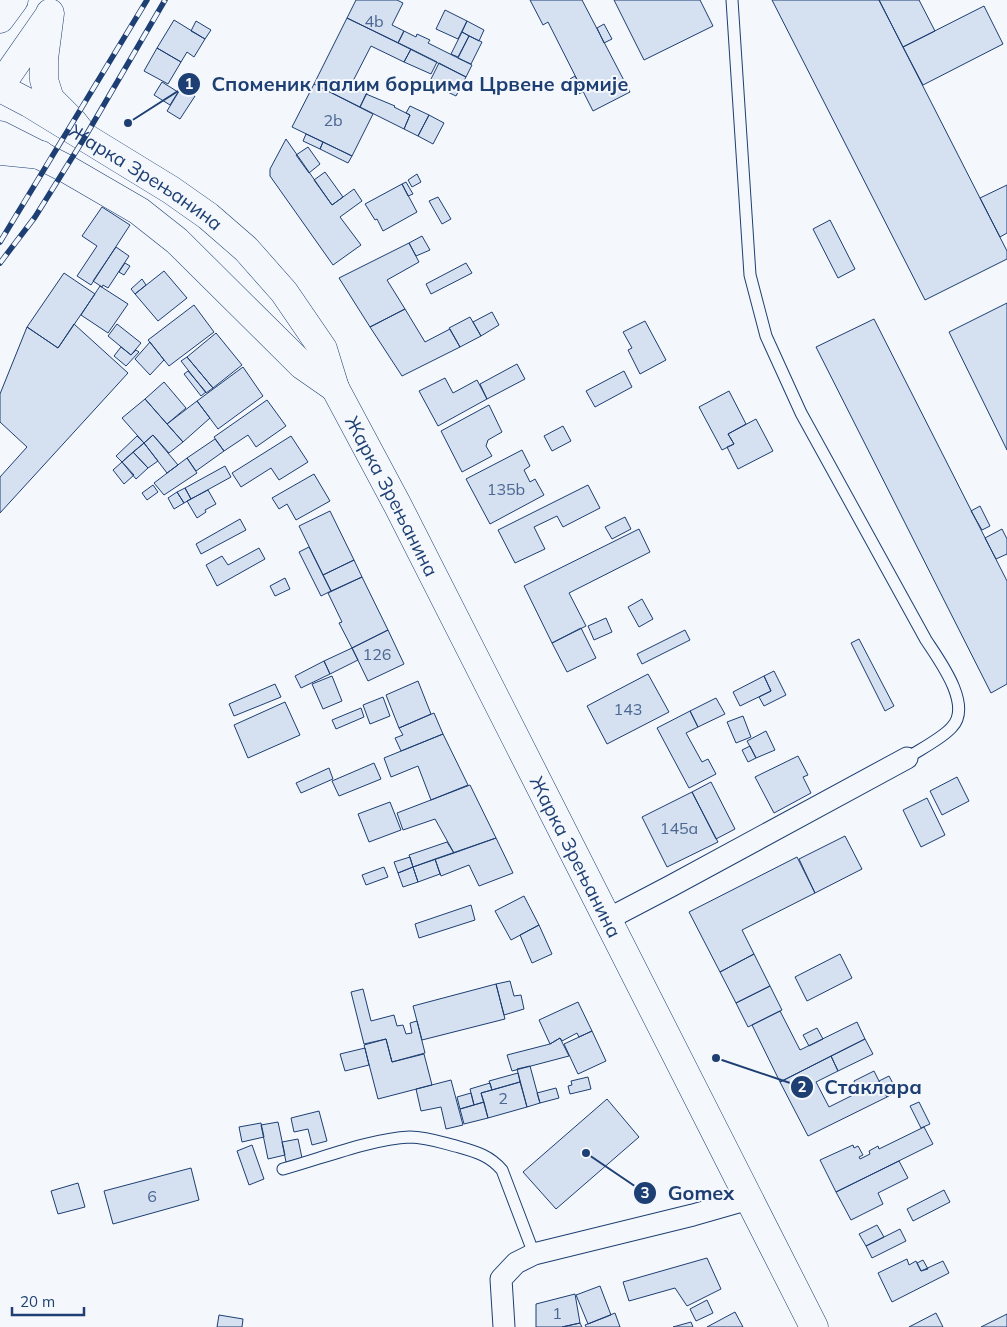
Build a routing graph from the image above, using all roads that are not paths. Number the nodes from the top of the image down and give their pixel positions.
1 (14, 0) edge
2 (732, 0) edge
3 (55, 7) edge
4 (0, 19) edge
5 (0, 87) edge
6 (0, 135) edge
7 (85, 137) junction
8 (0, 151) edge
9 (41, 155) junction
10 (335, 388) junction
11 (906, 758) joint
12 (608, 919) junction
13 (283, 1169) dead end
14 (749, 1200) junction
15 (534, 1254) junction
16 (504, 1327) edge
17 (814, 1327) edge

1 - 4 main road
2 - 11 lane
3 - 5 main road
3 - 7 main road
5 - 7 main road, Жарка Зрењанина
6 - 9 main road, Жарка Зрењанина
7 - 10 main road, Жарка Зрењанина
8 - 9 main road
9 - 10 main road, Жарка Зрењанина
10 - 12 main road, Жарка Зрењанина
11 - 12 street
12 - 14 main road, Жарка Зрењанина
13 - 15 lane
14 - 15 street
14 - 17 main road, Жарка Зрењанина
15 - 16 street

